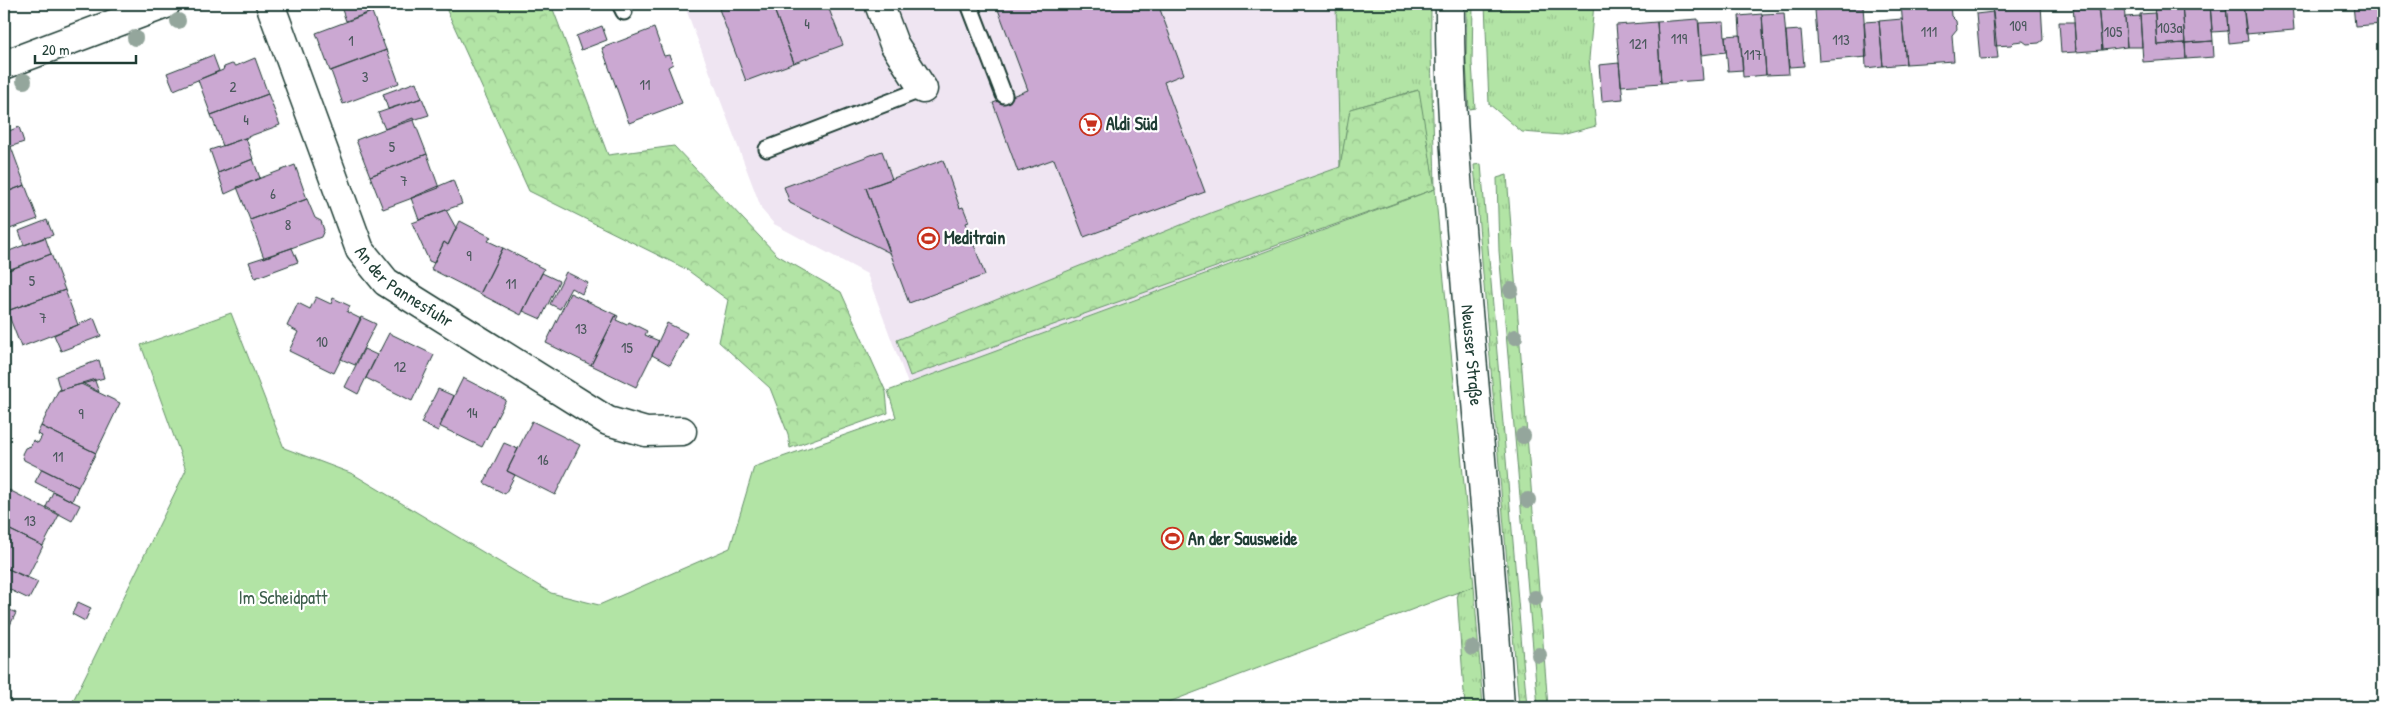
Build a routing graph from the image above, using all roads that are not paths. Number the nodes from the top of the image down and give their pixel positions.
1 (166, 4) edge
2 (270, 4) edge
3 (878, 4) edge
4 (969, 4) edge
5 (1450, 4) edge
6 (4, 65) edge
7 (923, 89) joint
8 (1004, 95) dead end
9 (767, 149) dead end
10 (682, 431) dead end
11 (1500, 707) edge

1 - 6 street
2 - 10 street, An der Pannesfuhr
3 - 7 street
4 - 8 lane
5 - 11 street, Neusser Straße
7 - 9 lane

